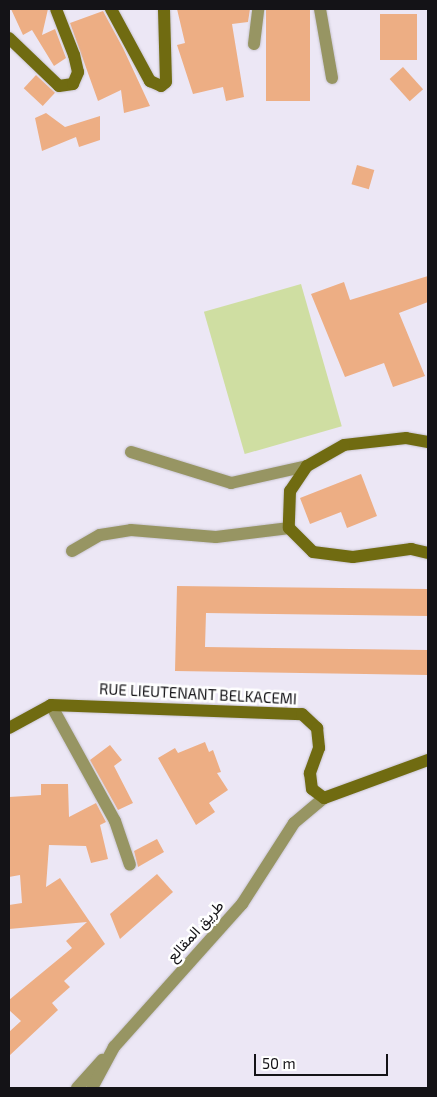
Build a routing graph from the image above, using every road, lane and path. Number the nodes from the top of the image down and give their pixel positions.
1 (56, 9) edge
2 (111, 9) edge
3 (164, 9) edge
4 (258, 9) edge
5 (320, 9) edge
6 (9, 38) edge
7 (254, 44) dead end
8 (332, 78) dead end
9 (428, 442) edge
10 (131, 452) dead end
11 (306, 466) junction
12 (289, 528) junction
13 (72, 551) dead end
14 (428, 553) edge
15 (51, 705) junction
16 (9, 728) edge
17 (428, 760) edge
18 (324, 798) junction
19 (130, 865) dead end
20 (114, 1047) junction
21 (76, 1088) edge
22 (92, 1088) edge

1 - 6 street
2 - 3 street
4 - 7 street
5 - 8 street
9 - 11 street
10 - 11 street
11 - 12 street
12 - 13 street
12 - 14 street
15 - 16 street
15 - 18 street, RUE LIEUTENANT BELKACEMI
15 - 19 street
17 - 18 street
18 - 20 street, طريق المقالع
20 - 21 street
20 - 22 street, طريق المقالع

